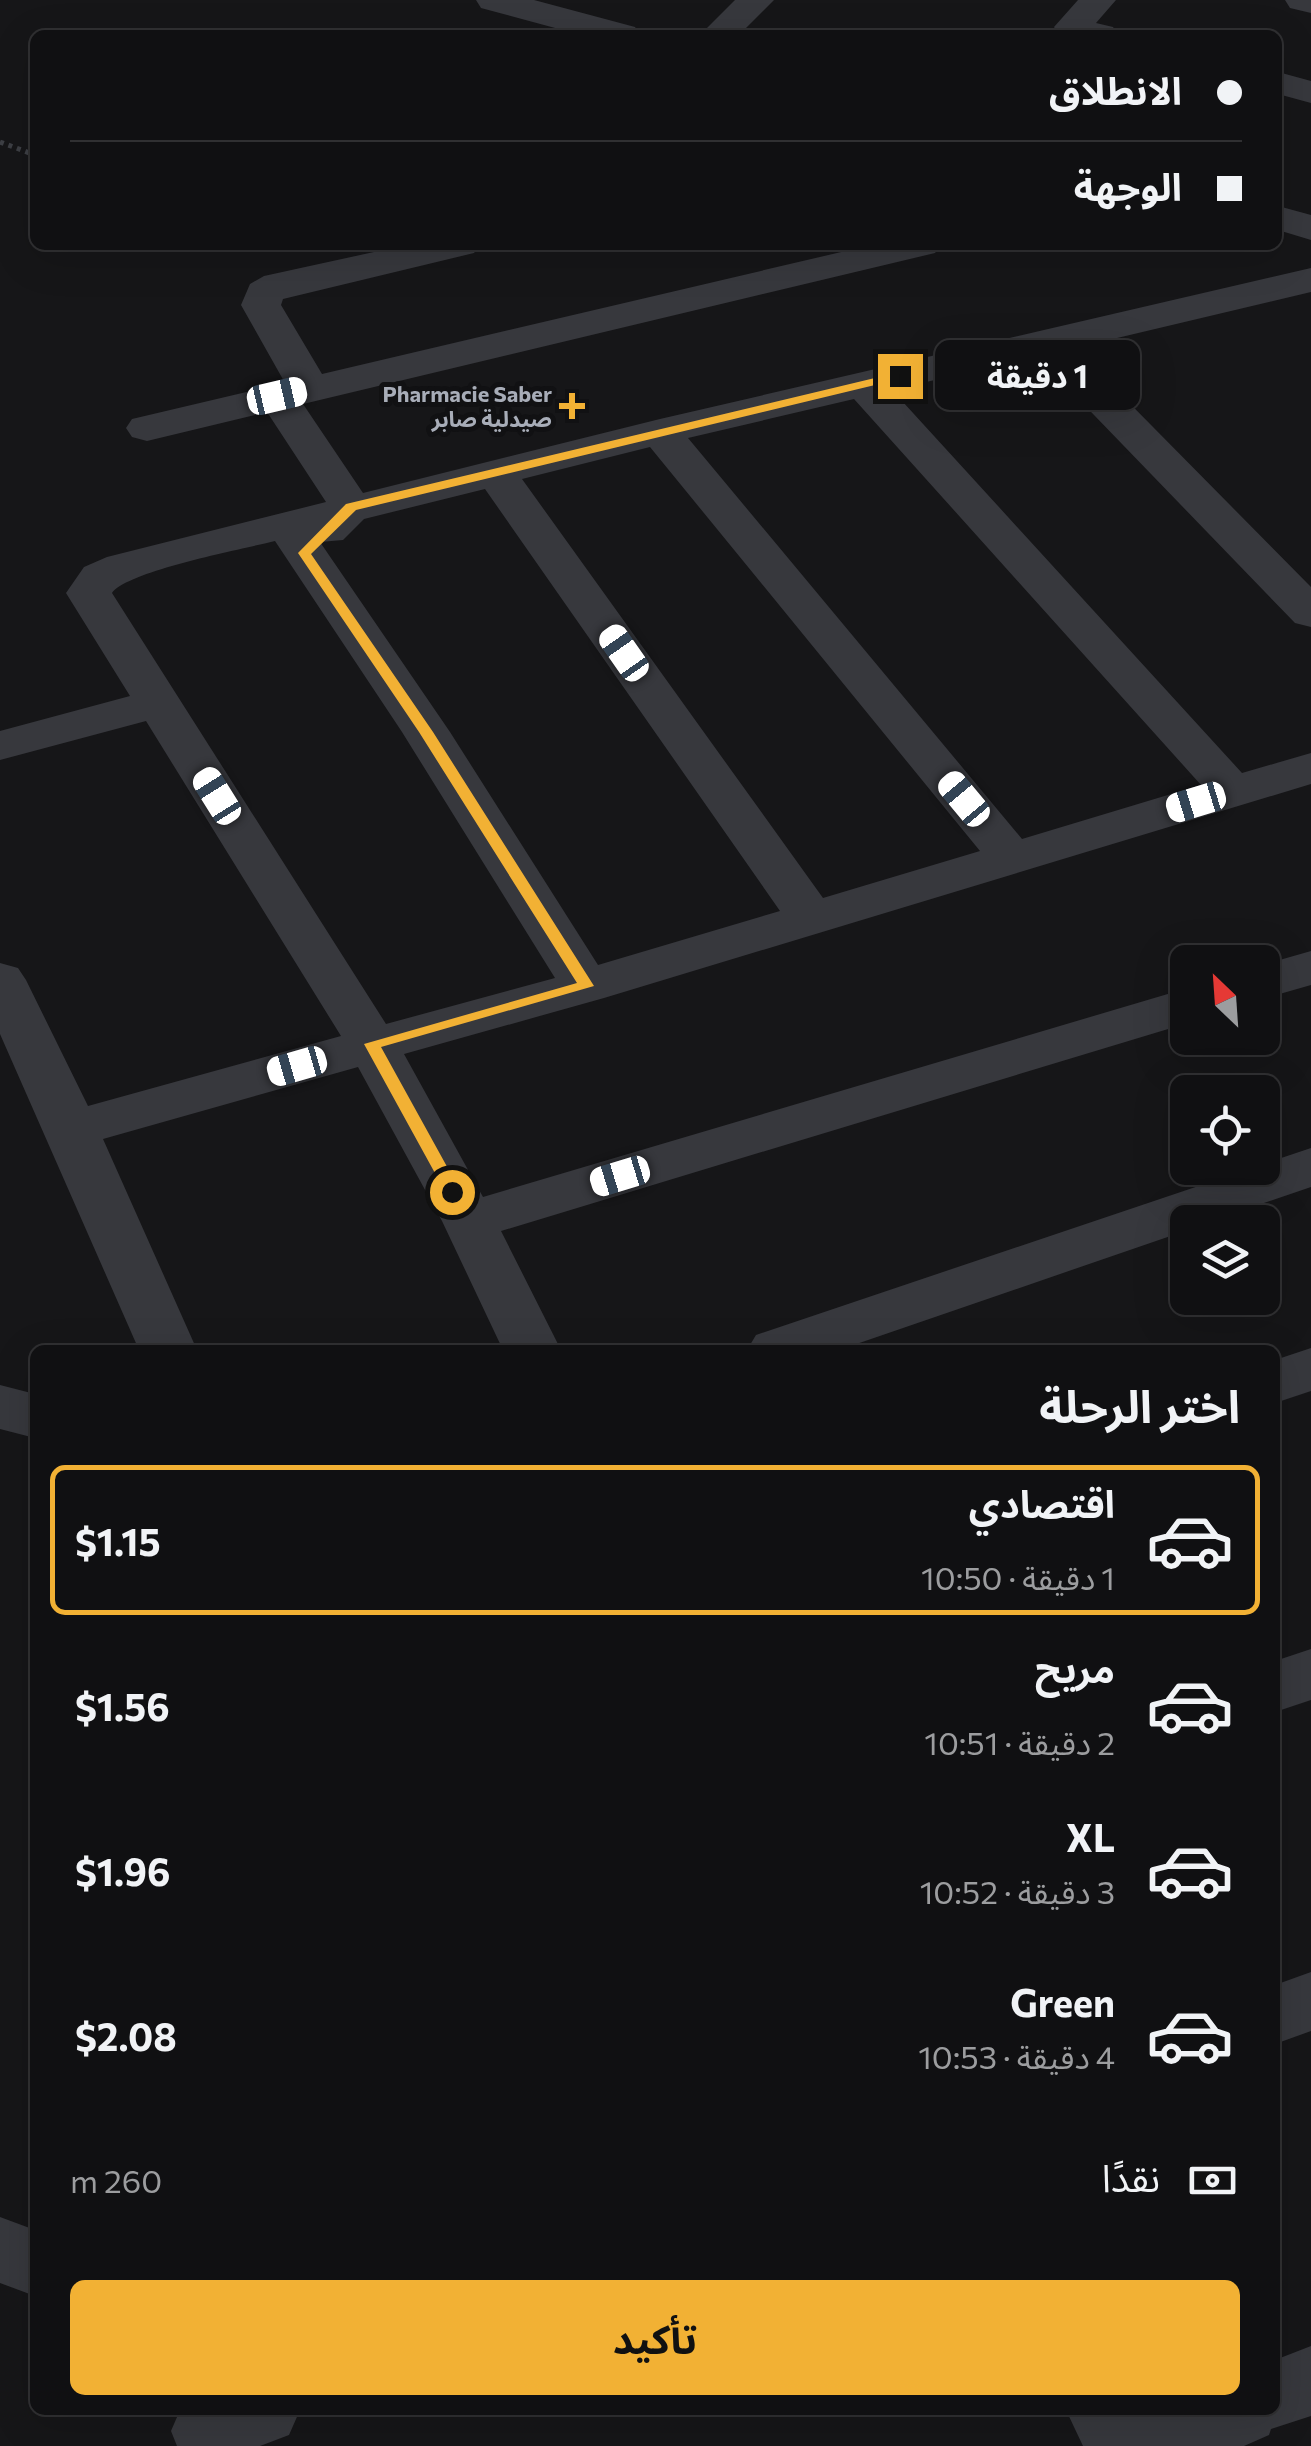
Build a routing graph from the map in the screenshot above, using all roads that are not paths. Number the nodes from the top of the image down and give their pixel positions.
1 (494, 0) edge
2 (756, 0) edge
3 (1098, 0) edge
4 (1302, 0) edge
5 (1311, 2) edge
6 (604, 30) edge
7 (723, 30) edge
8 (1080, 30) edge
9 (1282, 84) edge
10 (1311, 92) edge
11 (1282, 219) edge
12 (1311, 228) edge
13 (437, 250) edge
14 (900, 250) edge
15 (1290, 285) edge
16 (1311, 325) edge
17 (1045, 341) junction
18 (863, 384) junction
19 (294, 392) junction
20 (147, 428) dead end
21 (660, 432) junction
22 (496, 472) junction
23 (351, 507) junction
24 (295, 538) junction
25 (1311, 612) edge
26 (159, 703) junction
27 (0, 746) edge
28 (1310, 769) edge
29 (1233, 792) junction
30 (1012, 858) junction
31 (811, 918) junction
32 (1311, 968) edge
33 (1280, 977) edge
34 (0, 980) edge
35 (586, 986) junction
36 (1170, 1010) edge
37 (372, 1044) junction
38 (72, 1129) junction
39 (1311, 1167) edge
40 (469, 1221) junction
41 (166, 1345) edge
42 (530, 1345) edge
43 (791, 1345) edge
44 (1311, 1369) edge
45 (1280, 1380) edge
46 (0, 1407) edge
47 (30, 1415) edge
48 (1311, 1674) edge
49 (1280, 1684) edge
50 (1311, 2001) edge
51 (1280, 2014) edge
52 (0, 2250) edge
53 (30, 2261) edge
54 (1311, 2380) edge
55 (1280, 2394) edge
56 (1106, 2415) edge
57 (1232, 2415) edge
58 (1122, 2446) edge
59 (1162, 2446) edge

1 - 6 street
2 - 7 street
3 - 8 street
4 - 5 street
9 - 10 street
11 - 12 street
13 - 19 street
14 - 19 street
15 - 16 street
15 - 17 street
17 - 18 street
17 - 25 street
18 - 21 street
18 - 29 street
19 - 20 street
19 - 23 street
21 - 22 street
21 - 30 street
22 - 23 street
22 - 31 street
23 - 24 street
24 - 26 street
24 - 35 street
26 - 27 street
26 - 37 street
28 - 29 street
29 - 30 street
30 - 31 street
31 - 35 street
32 - 33 street
34 - 38 street
35 - 37 street
36 - 40 street
37 - 38 street
37 - 40 street
38 - 41 street
39 - 43 street
40 - 42 street
44 - 45 street
46 - 47 street
48 - 49 street
50 - 51 street
52 - 53 street
54 - 55 street
56 - 58 street
57 - 59 street

